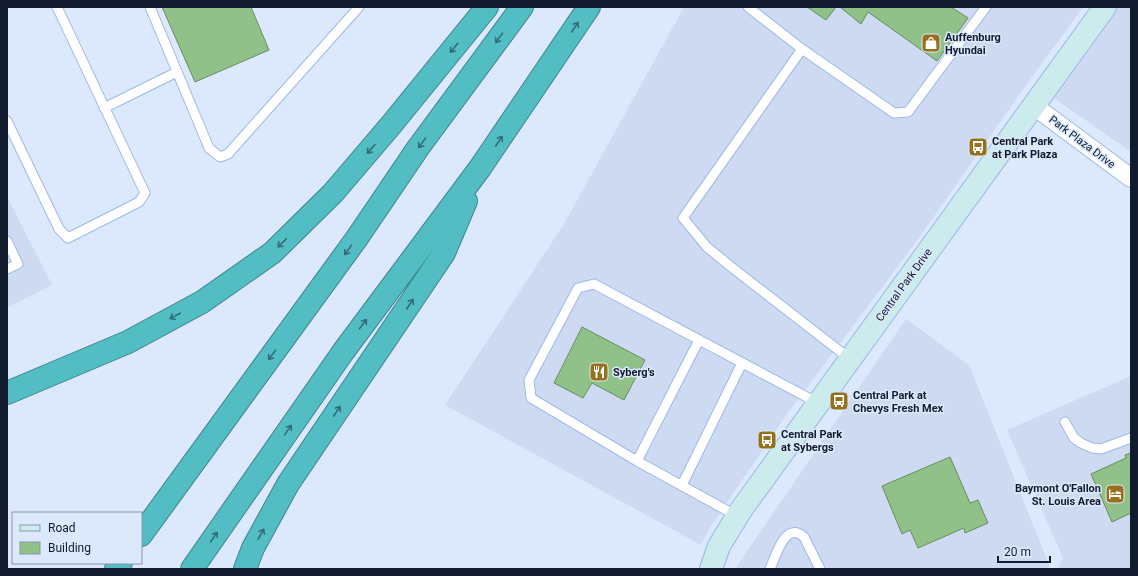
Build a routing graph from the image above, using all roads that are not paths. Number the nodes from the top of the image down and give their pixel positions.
1 (57, 7) edge
2 (150, 7) edge
3 (359, 7) edge
4 (487, 7) edge
5 (522, 7) edge
6 (589, 7) edge
7 (748, 7) edge
8 (986, 7) edge
9 (1105, 7) edge
10 (802, 49) junction
11 (177, 72) junction
12 (1034, 106) junction
13 (104, 108) junction
14 (7, 121) edge
15 (480, 168) junction
16 (1131, 178) edge
17 (7, 241) edge
18 (7, 269) edge
19 (699, 340) junction
20 (850, 359) junction
21 (742, 363) junction
22 (7, 393) edge
23 (818, 403) junction
24 (1064, 422) dead end
25 (1131, 438) edge
26 (637, 461) junction
27 (682, 485) junction
28 (737, 516) junction
29 (142, 534) edge
30 (192, 569) edge
31 (245, 569) edge
32 (711, 569) edge
33 (770, 569) edge
34 (820, 569) edge

1 - 13 lane
2 - 11 lane
3 - 11 lane
4 -> 22 highway
5 -> 29 highway
15 -> 6 highway
7 - 10 lane
8 - 10 lane
9 - 12 street, Central Park Drive
10 - 20 lane
11 - 13 lane
12 - 16 street, Park Plaza Drive
12 - 20 street, Central Park Drive
13 - 14 lane
30 -> 15 highway
31 -> 15 highway
17 - 18 lane
19 - 21 lane
19 - 26 lane
19 - 26 lane
20 - 23 street, Central Park Drive
21 - 23 lane
21 - 27 lane
23 - 28 street, Central Park Drive
24 - 25 lane
26 - 27 lane
27 - 28 lane
28 - 32 street, Central Park Drive
33 - 34 lane

